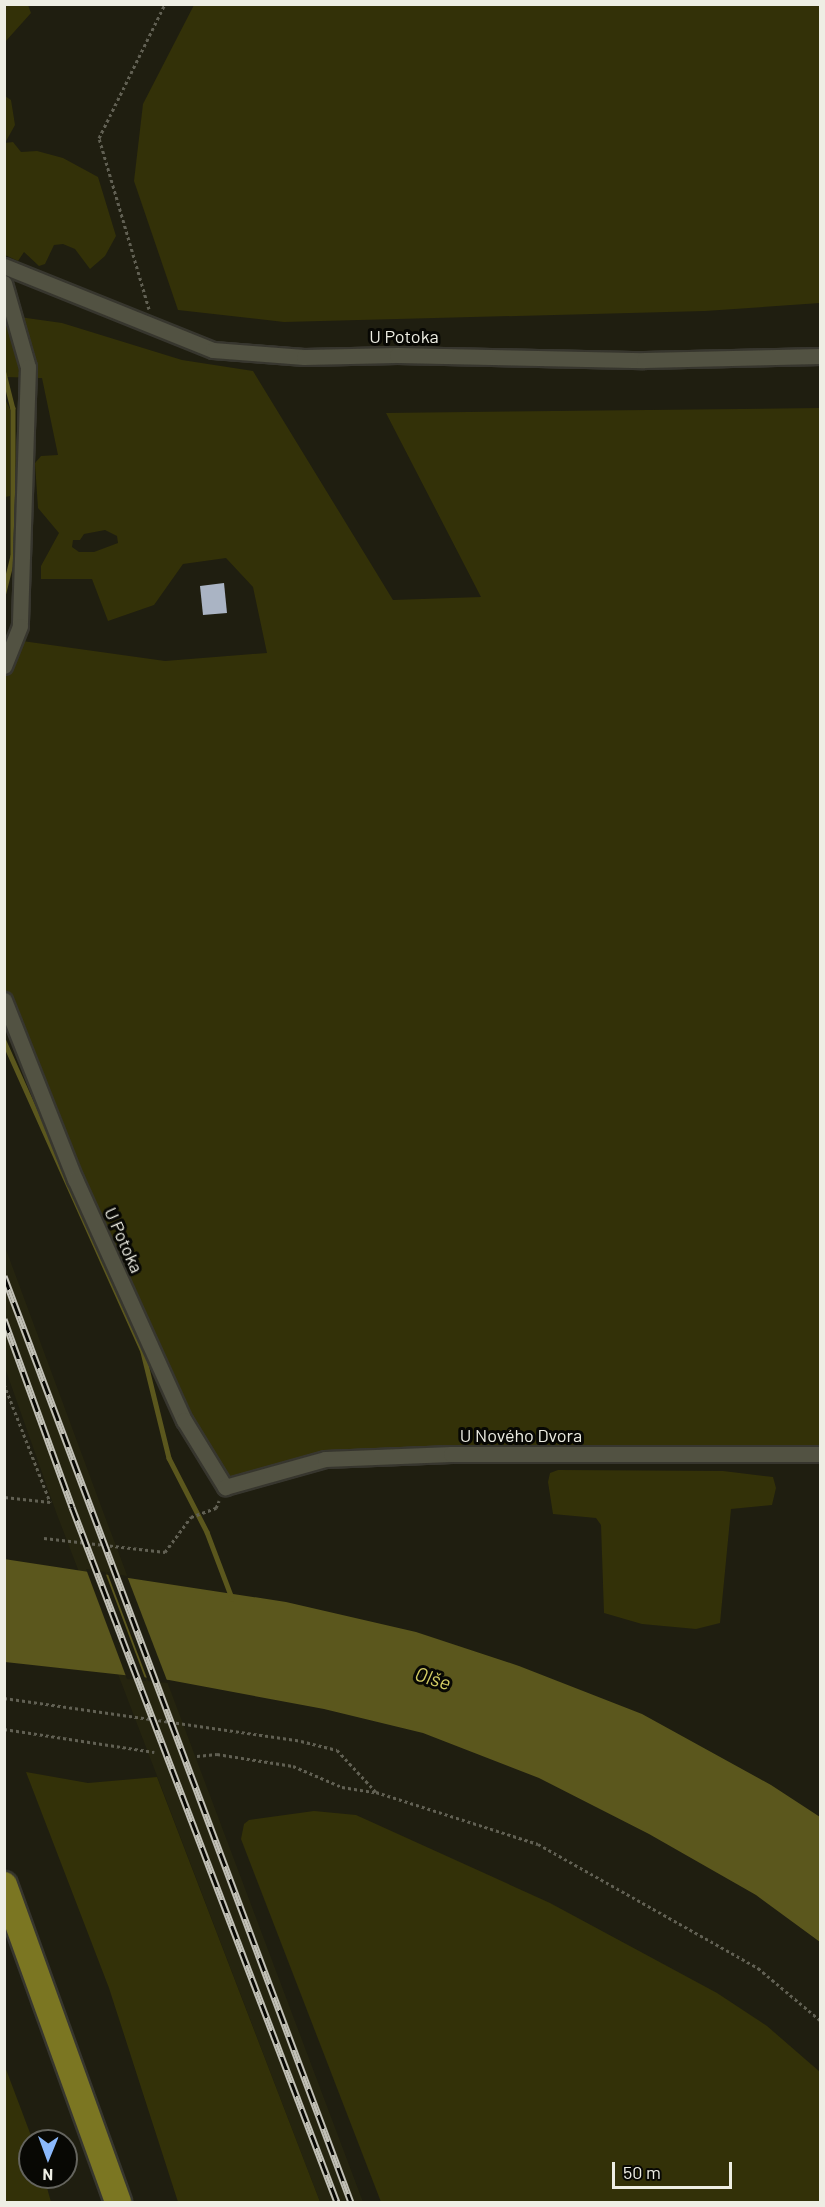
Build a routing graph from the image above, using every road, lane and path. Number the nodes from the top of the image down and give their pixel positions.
1 (165, 4) edge
2 (4, 266) edge
3 (4, 283) edge
4 (145, 322) junction
5 (820, 356) edge
6 (4, 666) edge
7 (4, 1000) edge
8 (4, 1384) edge
9 (820, 1454) edge
10 (225, 1487) junction
11 (4, 1497) edge
12 (44, 1539) dead end
13 (4, 1698) edge
14 (4, 1730) edge
15 (154, 1752) dead end
16 (196, 1756) dead end
17 (376, 1792) junction
18 (4, 1885) edge
19 (820, 2020) edge
20 (118, 2202) edge

1 - 4 path
2 - 4 street, U Potoka
3 - 6 street
4 - 5 street, U Potoka
7 - 10 street, U Potoka
8 - 11 path
9 - 10 street, U Nového Dvora
10 - 12 path
13 - 17 path
14 - 15 path
16 - 17 path
17 - 19 path
18 - 20 main road

